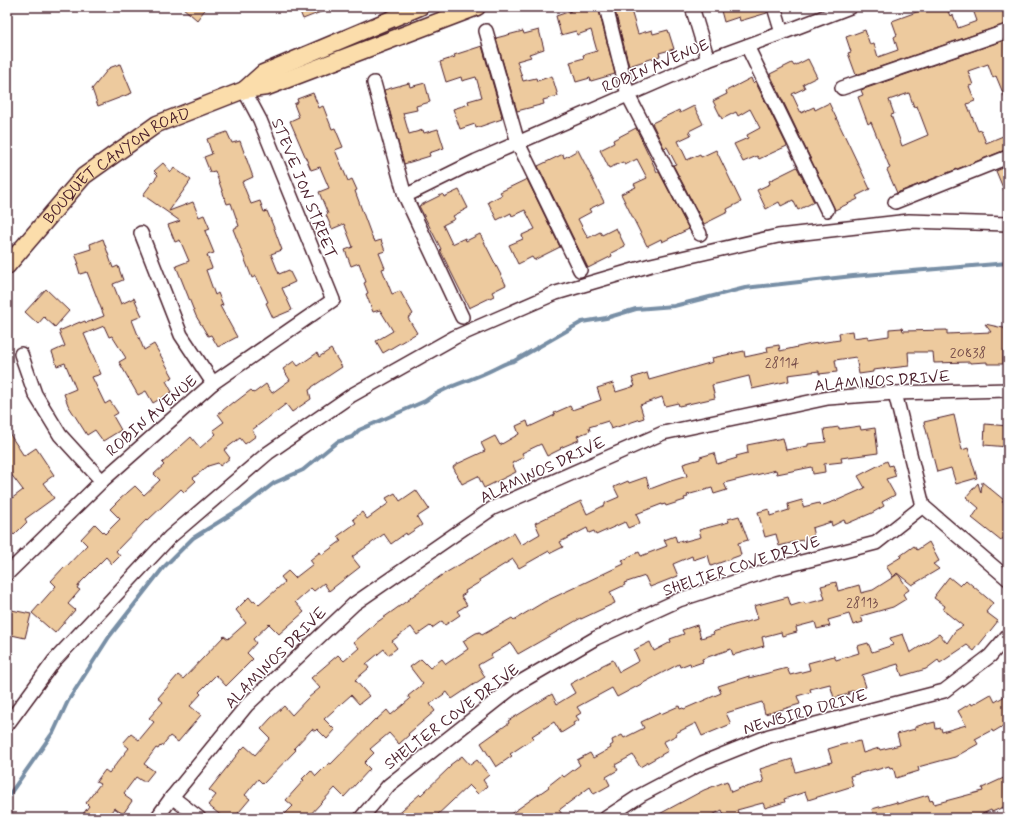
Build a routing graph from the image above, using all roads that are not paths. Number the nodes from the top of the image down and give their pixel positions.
1 (420, 7) edge
2 (477, 7) edge
3 (606, 7) edge
4 (692, 7) edge
5 (774, 7) edge
6 (850, 7) edge
7 (486, 31) dead end
8 (1008, 31) edge
9 (782, 33) junction
10 (747, 46) junction
11 (708, 60) junction
12 (374, 83) dead end
13 (842, 88) dead end
14 (244, 90) junction
15 (628, 94) junction
16 (518, 143) junction
17 (1008, 157) edge
18 (405, 196) junction
19 (895, 202) dead end
20 (827, 210) dead end
21 (1008, 224) edge
22 (142, 233) dead end
23 (700, 234) dead end
24 (7, 266) edge
25 (580, 270) dead end
26 (333, 300) joint
27 (462, 317) dead end
28 (21, 354) dead end
29 (212, 383) junction
30 (1008, 390) edge
31 (895, 393) junction
32 (102, 480) junction
33 (923, 506) junction
34 (7, 573) edge
35 (1008, 579) edge
36 (1008, 635) edge
37 (7, 725) edge
38 (172, 797) junction
39 (157, 818) edge
40 (199, 818) edge
41 (361, 818) edge
42 (606, 818) edge

1 - 14 main road, BOUQUET CANYON ROAD
2 - 14 main road, BOUQUET CANYON ROAD
3 - 15 street
4 - 11 street
5 - 9 street
6 - 9 street, ROBIN AVENUE
7 - 16 street
8 - 13 street
9 - 10 street, ROBIN AVENUE
10 - 11 street, ROBIN AVENUE
10 - 20 street
11 - 15 street, ROBIN AVENUE
12 - 18 street
14 - 24 main road, BOUQUET CANYON ROAD
14 - 26 street, STEVE JON STREET
15 - 16 street, ROBIN AVENUE
15 - 23 street
16 - 18 street, ROBIN AVENUE
16 - 25 street
17 - 19 street
18 - 27 street
21 - 37 street
22 - 29 street
26 - 29 street, ROBIN AVENUE
28 - 32 street
29 - 32 street, ROBIN AVENUE
30 - 31 street, ALAMINOS DRIVE
31 - 33 street
31 - 38 street, ALAMINOS DRIVE
32 - 34 street, ROBIN AVENUE
33 - 35 street
33 - 41 street, SHELTER COVE DRIVE
36 - 42 street, NEWBIRD DRIVE
38 - 39 street, ALAMINOS DRIVE
38 - 40 street

